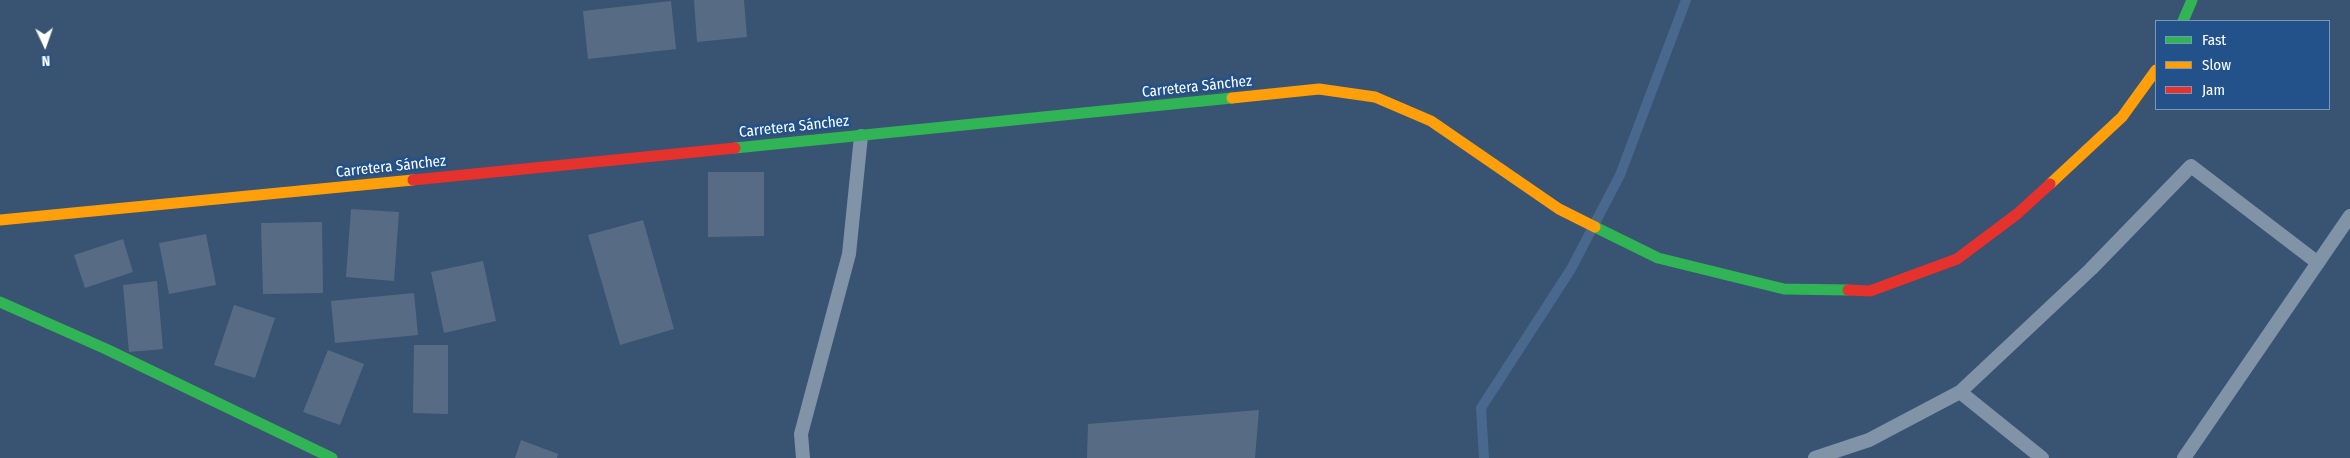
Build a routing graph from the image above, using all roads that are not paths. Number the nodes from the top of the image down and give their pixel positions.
1 (2192, 0) edge
2 (2184, 20) edge
3 (2155, 71) edge
4 (861, 136) junction
5 (2350, 216) edge
6 (0, 220) edge
7 (2318, 263) junction
8 (0, 302) edge
9 (1960, 392) junction
10 (332, 458) edge
11 (803, 458) edge
12 (1815, 458) edge
13 (2042, 458) edge
14 (2184, 458) edge

1 - 2 main road
3 - 4 main road, Carretera Sánchez
4 - 6 main road, Carretera Sánchez
4 - 11 lane
5 - 7 lane
7 - 9 lane
7 - 14 lane
8 - 10 main road
9 - 12 lane
9 - 13 lane

